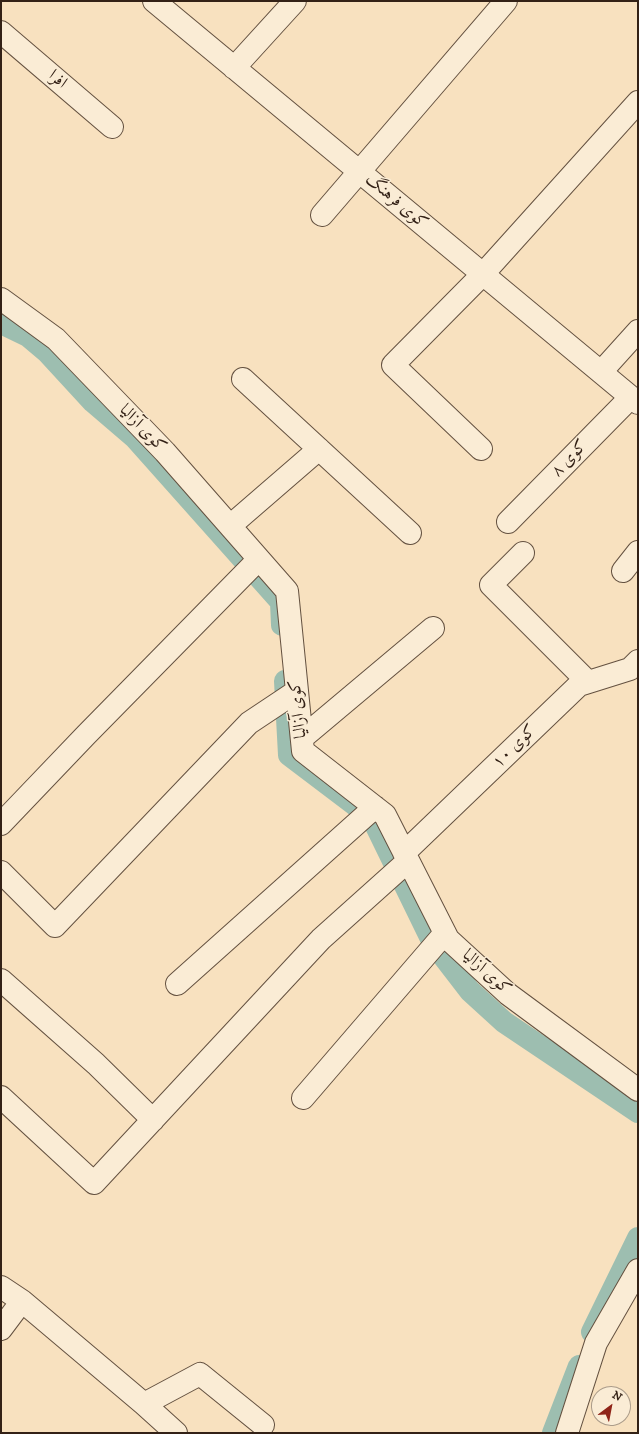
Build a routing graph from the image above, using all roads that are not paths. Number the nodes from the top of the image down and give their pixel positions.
1 (295, 1) edge
2 (506, 1) edge
3 (161, 3) edge
4 (1, 32) edge
5 (234, 68) junction
6 (638, 102) edge
7 (112, 127) dead end
8 (360, 172) junction
9 (322, 215) dead end
10 (483, 274) junction
11 (1, 299) edge
12 (638, 331) edge
13 (601, 372) junction
14 (243, 379) dead end
15 (634, 400) edge
16 (319, 449) junction
17 (481, 449) dead end
18 (508, 522) dead end
19 (230, 526) junction
20 (410, 533) dead end
21 (638, 552) edge
22 (523, 553) dead end
23 (259, 559) junction
24 (623, 571) dead end
25 (434, 628) dead end
26 (638, 661) edge
27 (588, 682) junction
28 (297, 691) junction
29 (302, 738) junction
30 (375, 807) junction
31 (1, 824) edge
32 (406, 857) junction
33 (1, 872) edge
34 (445, 933) junction
35 (1, 980) edge
36 (178, 984) dead end
37 (638, 1090) edge
38 (1, 1097) edge
39 (303, 1098) dead end
40 (153, 1120) junction
41 (635, 1282) edge
42 (1, 1287) edge
43 (22, 1301) junction
44 (1, 1330) edge
45 (144, 1404) junction
46 (263, 1425) dead end
47 (176, 1433) edge
48 (567, 1433) edge

1 - 5 street
2 - 8 street
3 - 5 street, کوی فرهنگ
4 - 7 street, افرا
5 - 8 street, کوی فرهنگ
6 - 10 street
8 - 9 street
8 - 10 street, کوی فرهنگ
10 - 13 street, کوی فرهنگ
10 - 17 street
11 - 19 street, کوی آزالیا
12 - 13 street
13 - 15 street, کوی فرهنگ
14 - 16 street
15 - 18 street, کوی ۸
16 - 19 street
16 - 20 street
19 - 23 street, کوی آزالیا
21 - 24 street
22 - 27 street
23 - 28 street, کوی آزالیا
23 - 31 street
25 - 29 street
26 - 27 street, کوی ۱۰
27 - 32 street, کوی ۱۰
28 - 29 street, کوی آزالیا
28 - 33 street
29 - 30 street, کوی آزالیا
30 - 32 street, کوی آزالیا
30 - 36 street
32 - 34 street, کوی آزالیا
32 - 40 street, کوی ۱۰
34 - 37 street, کوی آزالیا
34 - 39 street
35 - 40 street
38 - 40 street, کوی ۱۰
41 - 48 street
42 - 43 street
43 - 44 street
43 - 45 street
45 - 46 street
45 - 47 street

